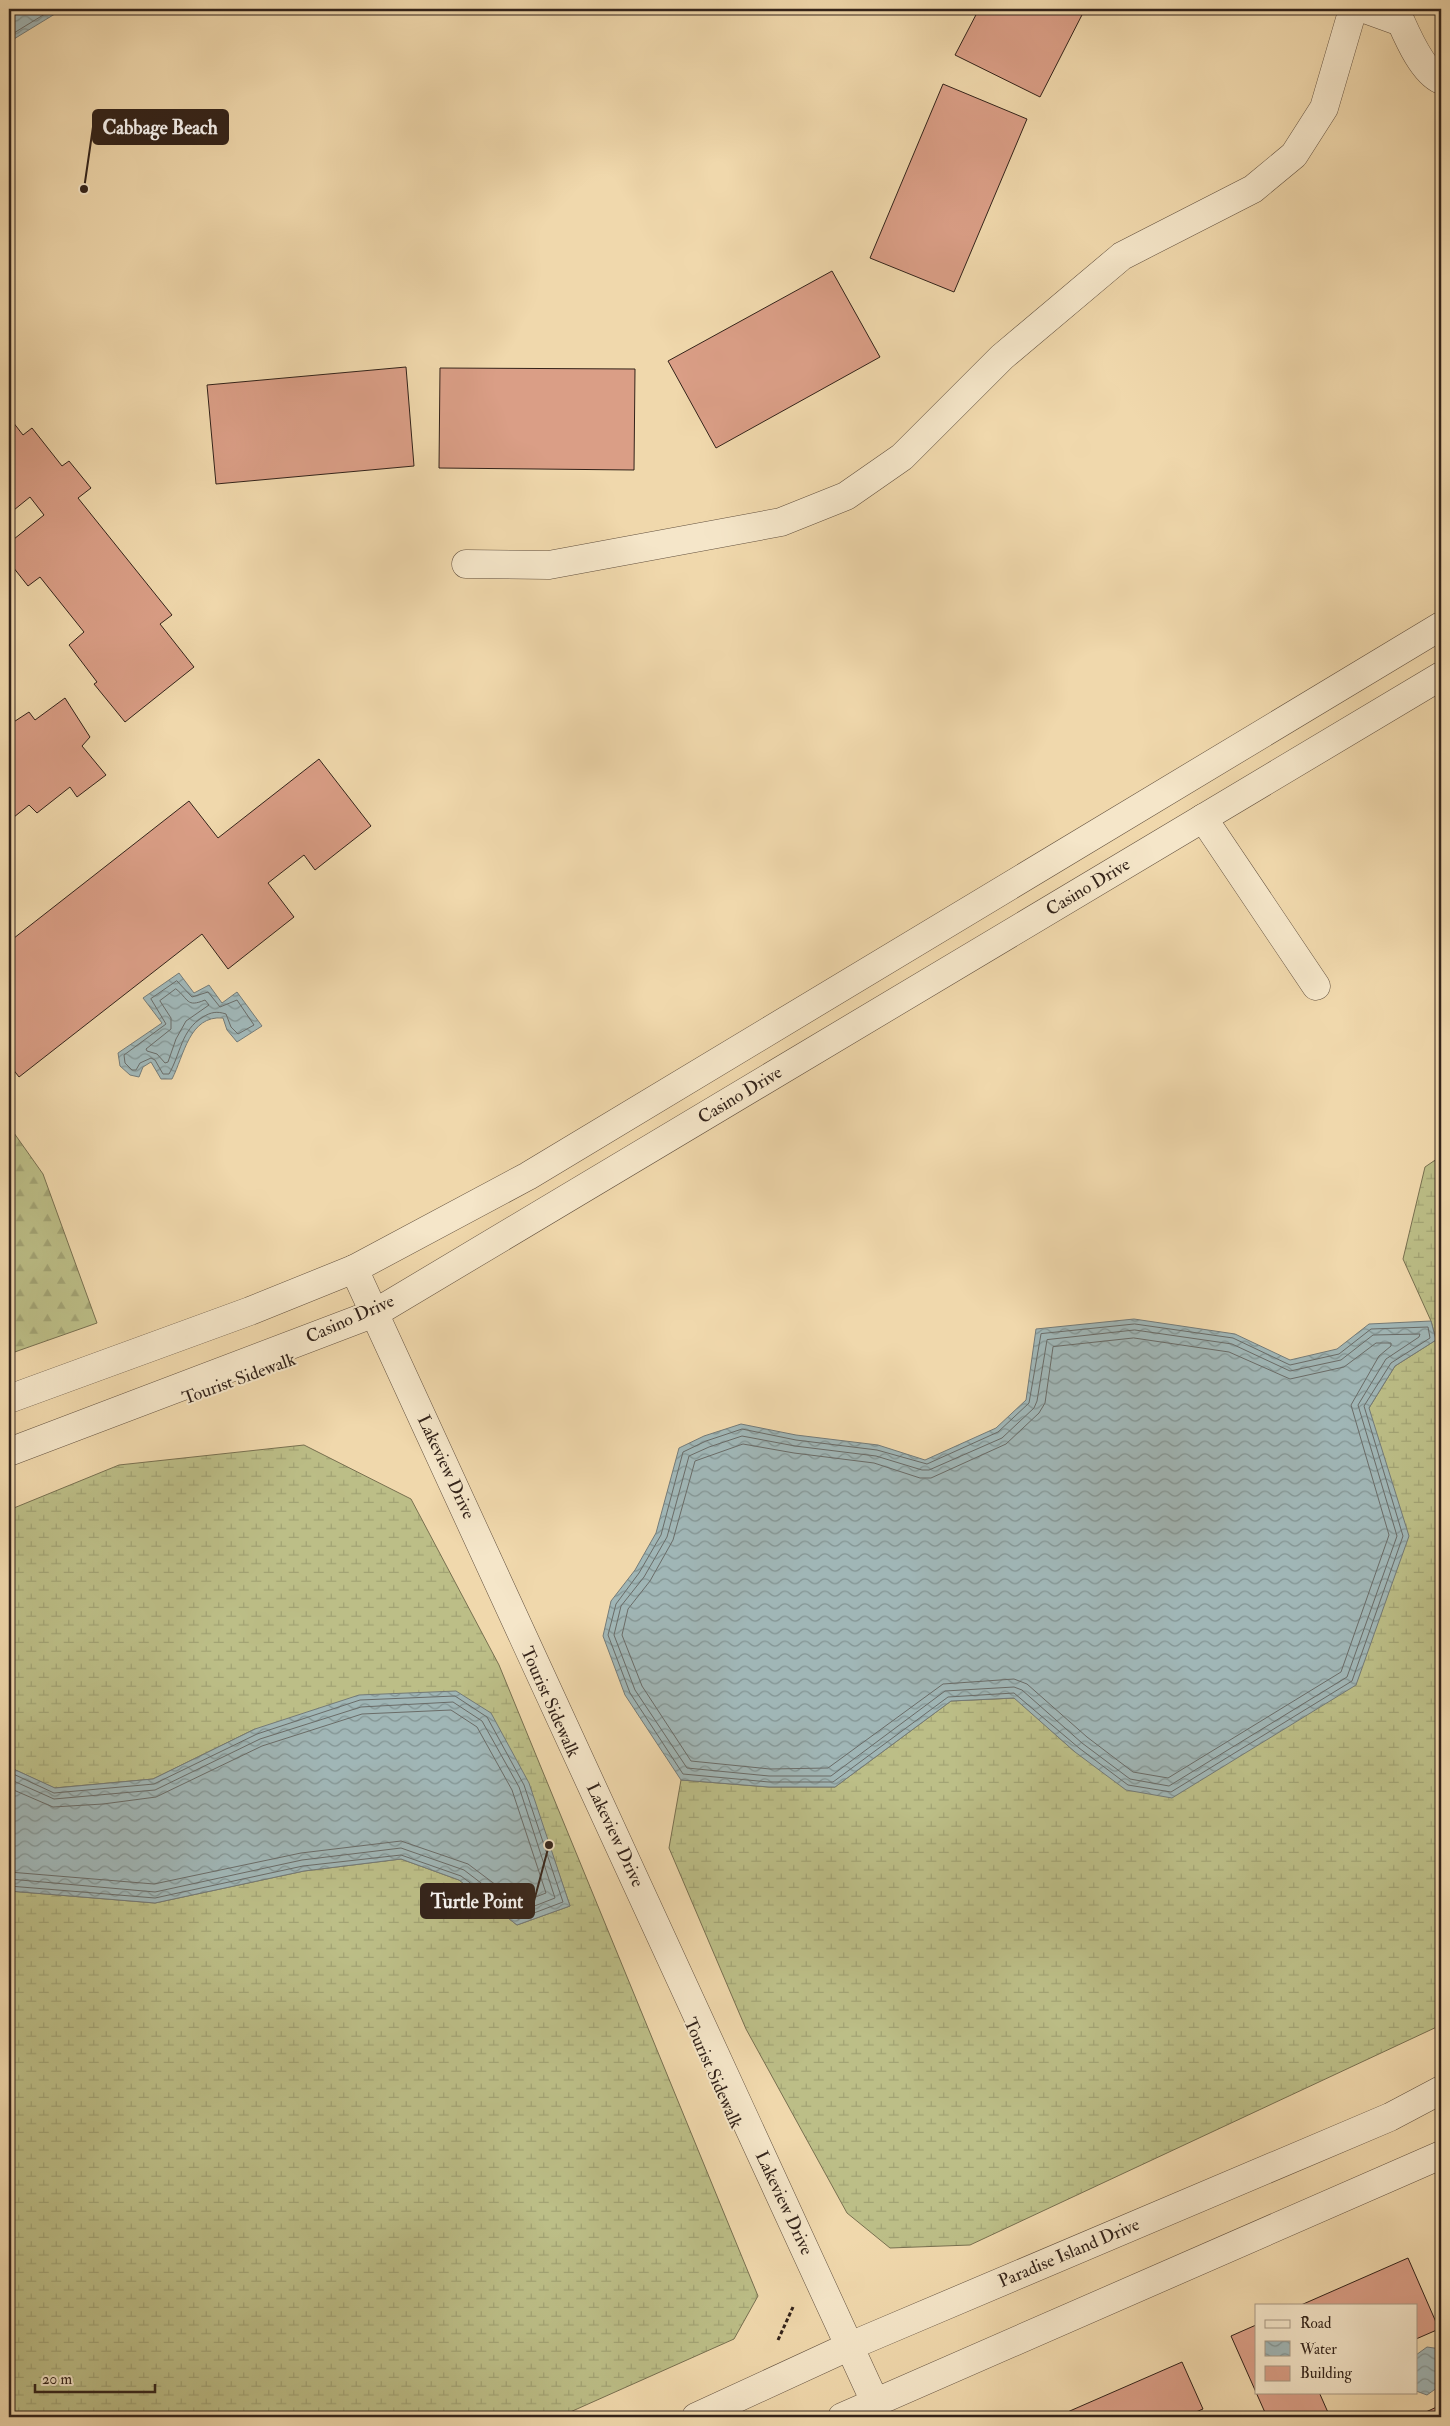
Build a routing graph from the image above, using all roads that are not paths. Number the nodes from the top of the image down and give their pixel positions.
1 (1353, 9) edge
2 (1365, 9) edge
3 (1441, 80) edge
4 (466, 564) dead end
5 (1441, 626) edge
6 (1441, 676) edge
7 (1203, 818) junction
8 (1316, 986) dead end
9 (354, 1269) junction
10 (375, 1313) junction
11 (9, 1399) edge
12 (9, 1452) edge
13 (1439, 2097) edge
14 (1441, 2155) edge
15 (850, 2346) junction
16 (875, 2402) junction
17 (696, 2417) edge
18 (842, 2417) edge

1 - 4 street
2 - 3 street
5 - 9 street
6 - 7 street, Casino Drive
7 - 8 street
7 - 10 street, Casino Drive
9 - 10 street, Lakeview Drive
9 - 11 street
10 - 12 street, Casino Drive
10 - 15 street, Lakeview Drive
13 - 15 street, Paradise Island Drive
14 - 16 street
15 - 16 street, Lakeview Drive
15 - 17 street, Paradise Island Drive
16 - 18 street

